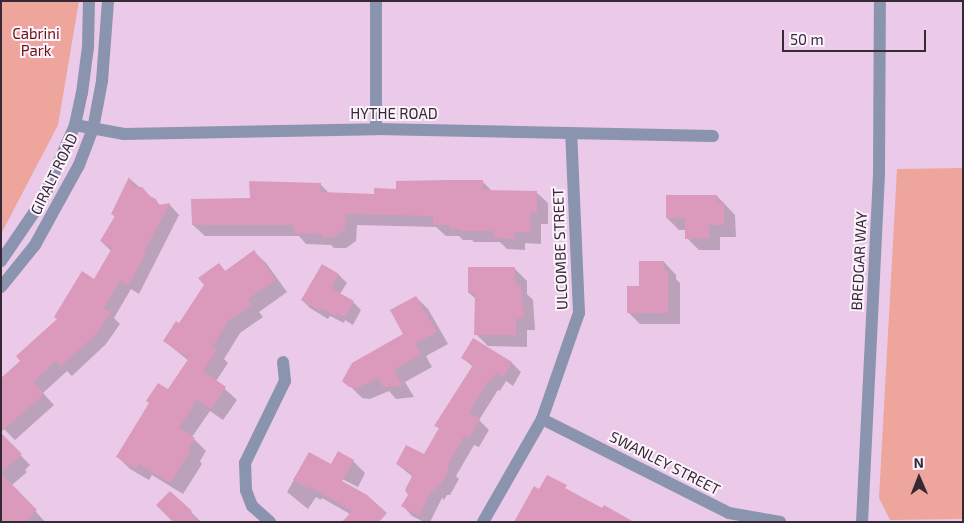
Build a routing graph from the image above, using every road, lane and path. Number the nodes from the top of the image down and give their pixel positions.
1 (89, 1) edge
2 (108, 1) edge
3 (376, 1) edge
4 (880, 1) edge
5 (75, 125) junction
6 (93, 128) junction
7 (376, 129) junction
8 (571, 133) junction
9 (714, 136) dead end
10 (1, 261) edge
11 (1, 287) edge
12 (283, 362) dead end
13 (542, 418) junction
14 (270, 522) edge
15 (483, 522) edge
16 (780, 522) edge
17 (862, 522) edge

1 - 5 street, GIRALT ROAD
2 - 6 street, GIRALT ROAD
3 - 7 street
4 - 17 street, BREDGAR WAY
5 - 6 street, HYTHE ROAD
5 - 10 street, GIRALT ROAD
6 - 7 street, HYTHE ROAD
6 - 11 street, GIRALT ROAD
7 - 8 street, HYTHE ROAD
8 - 9 street, HYTHE ROAD
8 - 13 street, ULCOMBE STREET
12 - 14 street
13 - 15 street, ULCOMBE STREET
13 - 16 street, SWANLEY STREET

